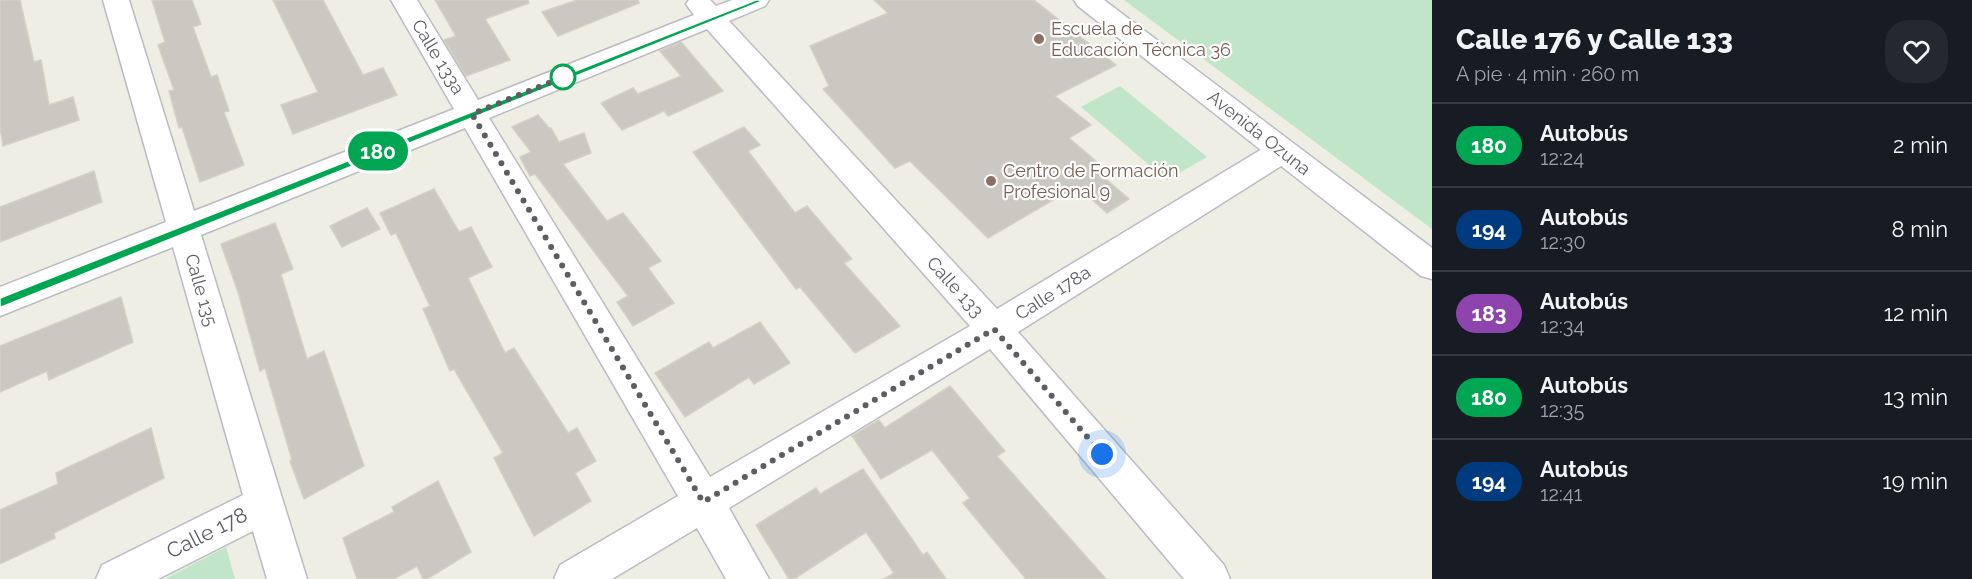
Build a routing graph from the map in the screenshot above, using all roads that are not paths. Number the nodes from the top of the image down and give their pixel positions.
1 (116, 0) edge
2 (404, 0) edge
3 (756, 0) edge
4 (1087, 0) edge
5 (704, 9) edge
6 (472, 114) junction
7 (1282, 152) junction
8 (183, 229) junction
9 (1432, 266) edge
10 (0, 302) edge
11 (994, 329) junction
12 (703, 502) junction
13 (265, 504) junction
14 (116, 579) edge
15 (287, 579) edge
16 (574, 579) edge
17 (749, 579) edge
18 (1210, 579) edge

1 - 8 street, Calle 135
2 - 6 street, Calle 133a
3 - 5 street
4 - 7 street, Avenida Ozuna
5 - 6 street
5 - 11 street, Calle 133
6 - 8 street
6 - 12 street, Calle 133a
7 - 9 street, Avenida Ozuna
7 - 11 street, Calle 178a
8 - 10 street
8 - 13 street, Calle 135
11 - 12 street, Calle 178a
11 - 18 street, Calle 133
12 - 16 street, Calle 178a
12 - 17 street, Calle 133a
13 - 14 street, Calle 178
13 - 15 street, Calle 135

